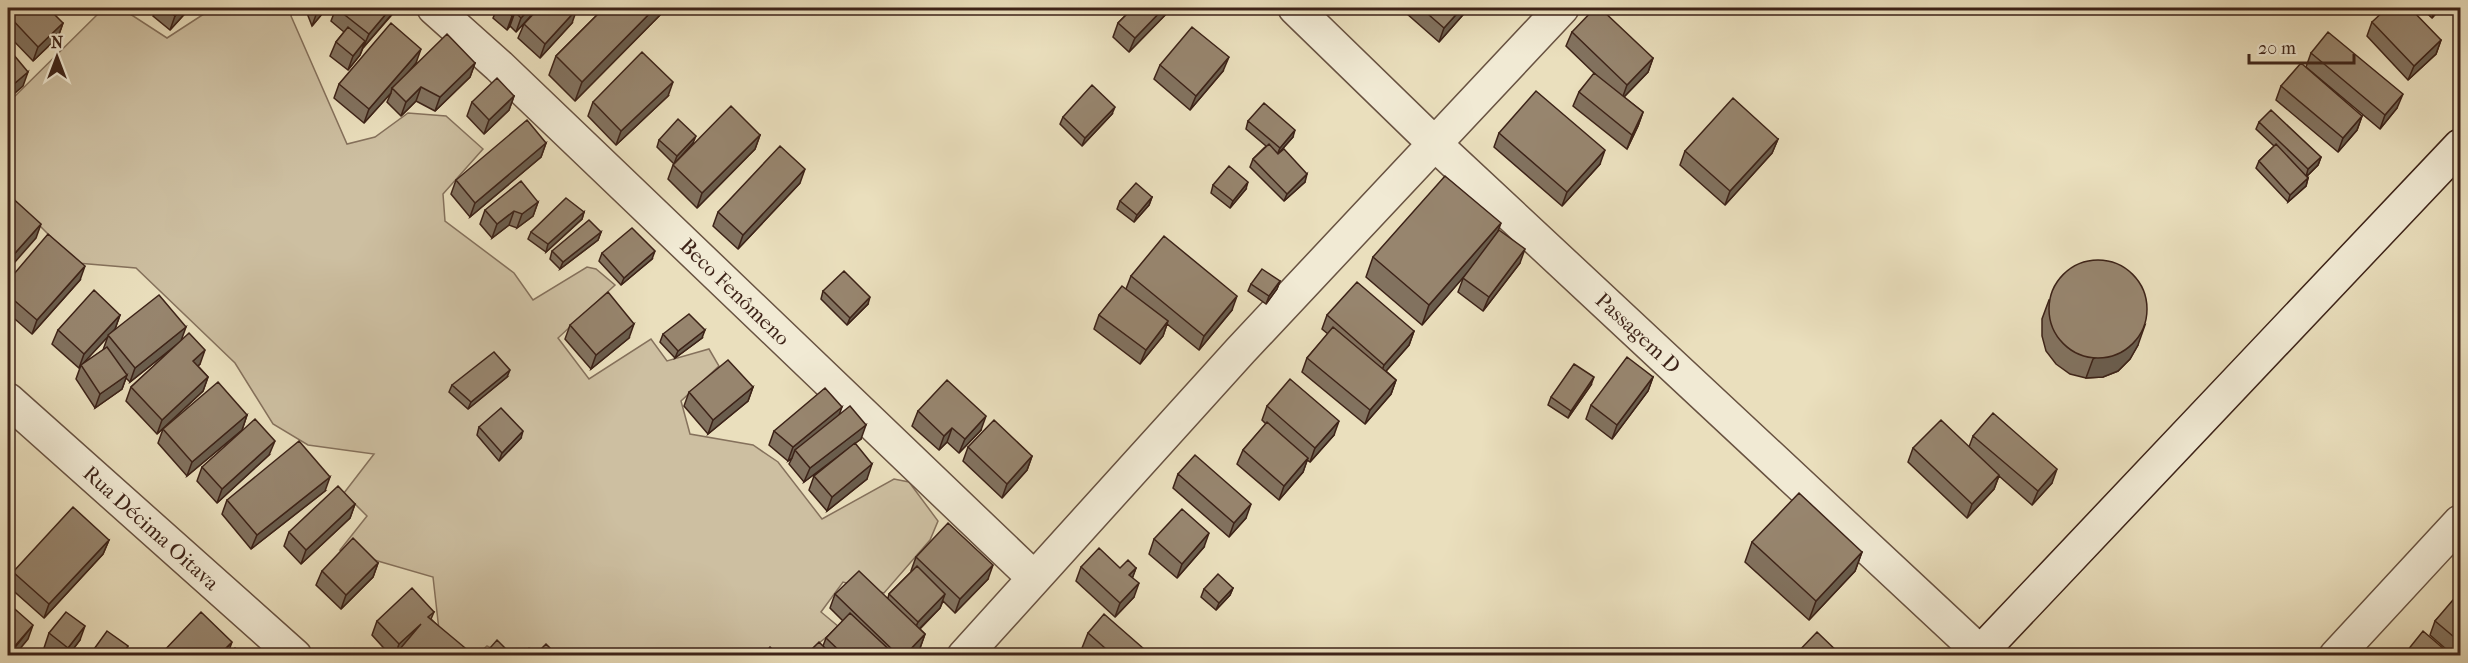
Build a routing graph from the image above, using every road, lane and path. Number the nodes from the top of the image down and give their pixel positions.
1 (434, 8) edge
2 (1295, 8) edge
3 (1562, 8) edge
4 (1436, 145) junction
5 (2460, 146) edge
6 (8, 400) edge
7 (2460, 522) edge
8 (1034, 578) junction
9 (1980, 654) edge
10 (295, 656) edge
11 (964, 656) edge
12 (2336, 656) edge

1 - 8 street, Beco Fenômeno
2 - 4 street, Passagem D
3 - 4 street
4 - 8 street
4 - 9 street, Passagem D
5 - 9 street
6 - 10 street, Rua Décima Oitava
7 - 12 street
8 - 11 street

